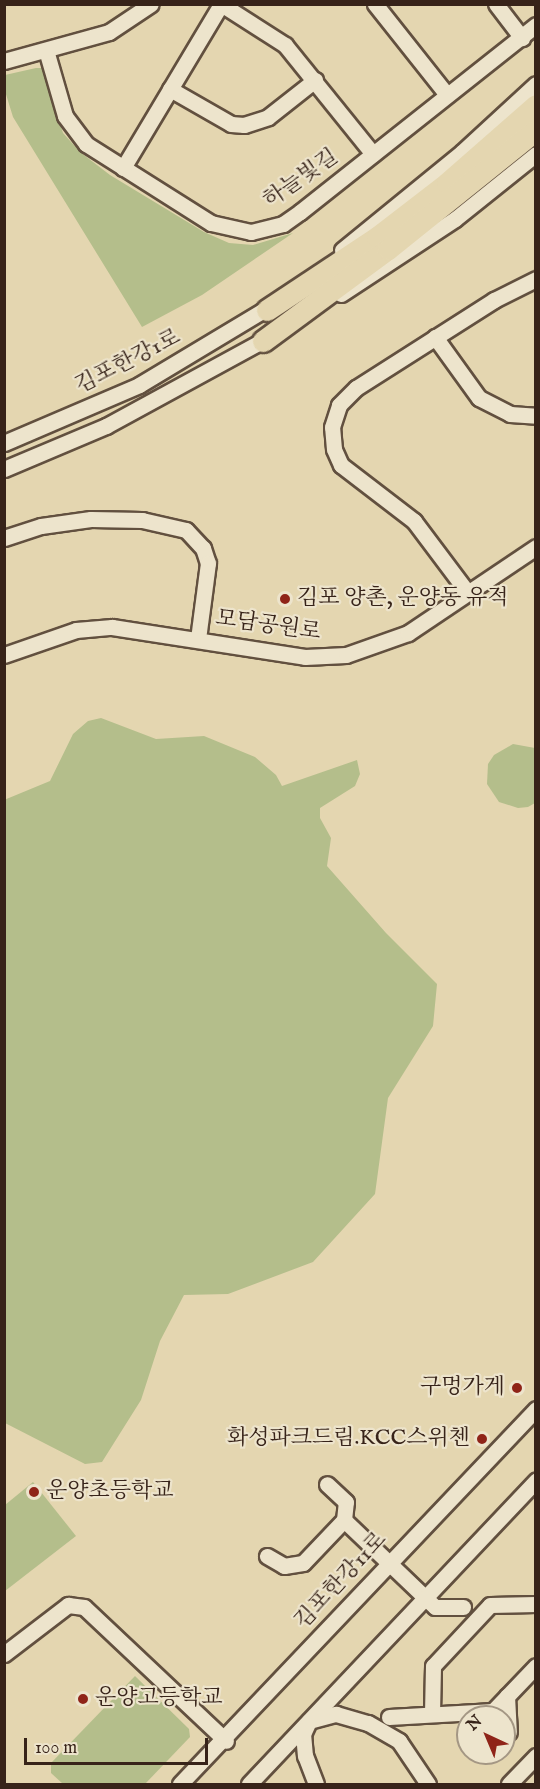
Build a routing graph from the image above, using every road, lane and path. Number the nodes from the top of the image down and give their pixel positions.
1 (151, 4) edge
2 (375, 4) edge
3 (496, 4) edge
4 (536, 25) edge
5 (522, 38) junction
6 (46, 50) junction
7 (4, 61) edge
8 (315, 80) junction
9 (536, 84) edge
10 (170, 88) junction
11 (447, 95) junction
12 (536, 105) edge
13 (536, 130) edge
14 (373, 154) junction
15 (536, 154) edge
16 (123, 168) junction
17 (536, 279) edge
18 (267, 310) junction
19 (435, 338) junction
20 (263, 341) junction
21 (536, 416) edge
22 (4, 443) edge
23 (4, 469) edge
24 (4, 538) edge
25 (536, 547) edge
26 (468, 593) junction
27 (198, 639) junction
28 (4, 655) edge
29 (536, 1409) edge
30 (536, 1416) edge
31 (536, 1480) edge
32 (327, 1484) dead end
33 (344, 1520) junction
34 (267, 1556) dead end
35 (391, 1565) junction
36 (425, 1598) junction
37 (536, 1604) edge
38 (463, 1607) dead end
39 (4, 1654) edge
40 (536, 1666) edge
41 (519, 1683) junction
42 (536, 1683) edge
43 (507, 1696) junction
44 (508, 1705) edge
45 (432, 1714) junction
46 (389, 1716) dead end
47 (309, 1721) junction
48 (225, 1739) junction
49 (536, 1756) edge
50 (180, 1785) edge
51 (187, 1785) edge
52 (249, 1785) edge
53 (316, 1785) edge
54 (428, 1785) edge
55 (509, 1785) edge

1 - 6 street
2 - 11 street
3 - 5 street
4 - 5 street, 하늘빛길
5 - 11 street, 하늘빛길
6 - 7 street
6 - 16 street, 하늘빛길
8 - 10 street
8 - 10 street, 하늘빛길
8 - 14 street, 하늘빛길
9 - 18 street, 김포한강1로
10 - 16 street, 하늘빛길
11 - 14 street, 하늘빛길
12 - 18 highway
13 - 20 highway
14 - 16 street, 하늘빛길
15 - 20 street, 김포한강1로
17 - 19 street
18 - 22 street, 김포한강1로
19 - 21 street
19 - 26 street
20 - 23 street, 김포한강1로
24 - 27 street
25 - 26 street, 모담공원로
26 - 27 street, 모담공원로
27 - 28 street, 모담공원로
29 - 35 street, 김포한강11로
30 - 35 street, 김포한강11로
31 - 36 street
32 - 33 street
33 - 34 street
33 - 35 street
35 - 36 street
35 - 48 street, 김포한강11로
36 - 38 street
36 - 47 street
37 - 45 street
39 - 48 street
40 - 41 street
41 - 42 street
41 - 43 street
43 - 44 street
43 - 45 street
45 - 46 street
47 - 52 street
47 - 53 street
47 - 54 street
48 - 50 street, 김포한강11로
48 - 51 street, 김포한강11로
49 - 55 street

